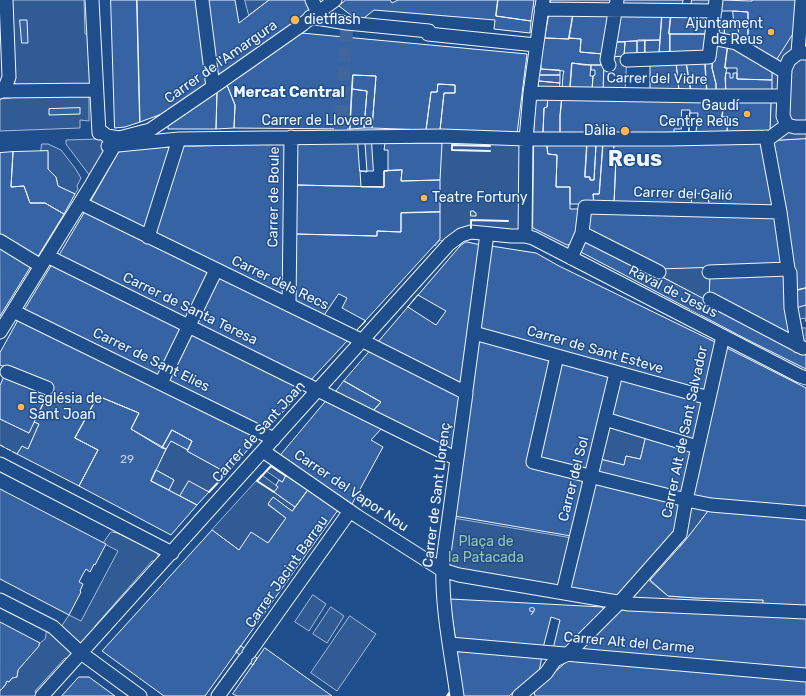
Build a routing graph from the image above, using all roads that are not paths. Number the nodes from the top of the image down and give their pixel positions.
1 (6, 0) edge
2 (92, 0) edge
3 (202, 0) edge
4 (312, 0) edge
5 (335, 0) edge
6 (802, 0) edge
7 (542, 5) edge
8 (616, 5) edge
9 (688, 5) edge
10 (716, 5) edge
11 (310, 18) junction
12 (712, 38) junction
13 (536, 45) junction
14 (802, 53) edge
15 (627, 60) dead end
16 (609, 65) dead end
17 (785, 72) junction
18 (213, 87) junction
19 (96, 90) junction
20 (0, 91) edge
21 (530, 92) junction
22 (784, 96) junction
23 (787, 124) junction
24 (806, 127) edge
25 (291, 137) junction
26 (768, 137) junction
27 (179, 139) junction
28 (526, 139) junction
29 (114, 143) junction
30 (80, 203) junction
31 (780, 212) junction
32 (582, 233) junction
33 (487, 234) junction
34 (525, 236) junction
35 (148, 237) junction
36 (0, 241) edge
37 (571, 258) junction
38 (44, 261) junction
39 (788, 269) junction
40 (216, 270) junction
41 (660, 272) dead end
42 (709, 272) dead end
43 (710, 299) dead end
44 (289, 305) junction
45 (13, 311) junction
46 (189, 326) junction
47 (0, 332) edge
48 (474, 333) junction
49 (722, 336) junction
50 (362, 341) junction
51 (802, 348) edge
52 (557, 356) junction
53 (6, 372) dead end
54 (616, 372) junction
55 (806, 378) edge
56 (162, 383) junction
57 (47, 388) dead end
58 (318, 390) junction
59 (466, 391) junction
60 (709, 398) junction
61 (605, 419) junction
62 (274, 439) junction
63 (697, 447) junction
64 (263, 451) junction
65 (457, 458) junction
66 (0, 464) edge
67 (590, 477) junction
68 (686, 500) junction
69 (350, 511) junction
70 (806, 513) edge
71 (172, 552) junction
72 (442, 570) junction
73 (563, 592) junction
74 (0, 600) edge
75 (620, 602) junction
76 (806, 612) edge
77 (450, 644) junction
78 (81, 653) junction
79 (568, 654) junction
80 (806, 675) edge
81 (42, 696) edge
82 (140, 696) edge
83 (218, 696) edge
84 (457, 696) edge
85 (519, 696) edge

1 - 20 street
2 - 19 street
3 - 18 street
4 - 11 street
5 - 11 street, Carrer de l'Amargura
6 - 14 street
7 - 8 street
7 - 13 street
8 - 9 street
8 - 16 street
9 - 10 street
10 - 12 street
11 - 13 street
11 - 18 street, Carrer de l'Amargura
12 - 15 street
12 - 17 street
13 - 21 street
14 - 17 street
17 - 22 street
18 - 29 street, Carrer de l'Amargura
19 - 20 street
19 - 29 street
21 - 22 street, Carrer del Vidre
21 - 28 street
22 - 23 street
23 - 24 street
23 - 26 street
25 - 27 street, Carrer de Llovera
25 - 28 street, Carrer de Llovera
25 - 44 street, Carrer de Boule
26 - 28 street, Carrer de Llovera
26 - 31 street
27 - 29 street, Carrer de Llovera
27 - 35 street
28 - 34 street
29 - 30 street
30 - 35 street, Carrer dels Recs
30 - 38 street
31 - 32 street, Carrer del Galió
31 - 39 street
32 - 37 street
32 - 41 street
33 - 34 street
33 - 48 street, Carrer de Sant Llorenç
33 - 50 street, Carrer de Sant Joan
34 - 37 street, Raval de Jesus
35 - 40 street, Carrer dels Recs
36 - 38 street, Carrer de Santa Teresa
37 - 49 street, Raval de Jesus
38 - 45 street
38 - 46 street, Carrer de Santa Teresa
39 - 42 street
39 - 51 street
40 - 44 street, Carrer dels Recs
40 - 46 street
43 - 51 street
44 - 50 street, Carrer dels Recs
45 - 47 street
45 - 56 street, Carrer de Sant Elies
46 - 56 street
46 - 58 street, Carrer de Santa Teresa
48 - 52 street, Carrer de Sant Esteve
48 - 59 street, Carrer de Sant Llorenç
49 - 55 street, Raval de Jesus
49 - 60 street, Carrer Alt de Sant Salvador
50 - 58 street, Carrer de Sant Joan
50 - 59 street, Carrer dels Recs
52 - 54 street, Carrer de Sant Esteve
52 - 67 street
53 - 57 street
54 - 60 street, Carrer de Sant Esteve
54 - 61 street, Carrer del Sol
56 - 62 street, Carrer de Sant Elies
58 - 62 street, Carrer de Sant Joan
58 - 65 street, Carrer de Santa Teresa
59 - 65 street, Carrer de Sant Llorenç
60 - 63 street, Carrer Alt de Sant Salvador
61 - 63 street
61 - 67 street, Carrer del Sol
62 - 64 street, Carrer de Sant Joan
63 - 68 street, Carrer Alt de Sant Salvador
64 - 69 street, Carrer del Vapor Nou
64 - 71 street, Carrer de Sant Joan
65 - 72 street, Carrer de Sant Llorenç
66 - 71 street
67 - 68 street
67 - 73 street, Carrer del Sol
68 - 70 street
68 - 75 street, Carrer Alt de Sant Salvador
69 - 72 street, Carrer del Vapor Nou
69 - 83 street, Carrer Jacint Barrau
71 - 78 street, Carrer de Sant Joan
72 - 73 street, Carrer del Vapor Nou
72 - 77 street, Carrer de Sant Llorenç
73 - 75 street, Carrer del Vapor Nou
74 - 78 street
75 - 76 street, Carrer del Vapor Nou
75 - 79 street
77 - 79 street, Carrer Alt del Carme
77 - 84 street, Carrer de Sant Llorenç
78 - 81 street, Carrer de Sant Joan
78 - 82 street
79 - 80 street, Carrer Alt del Carme
79 - 85 street

